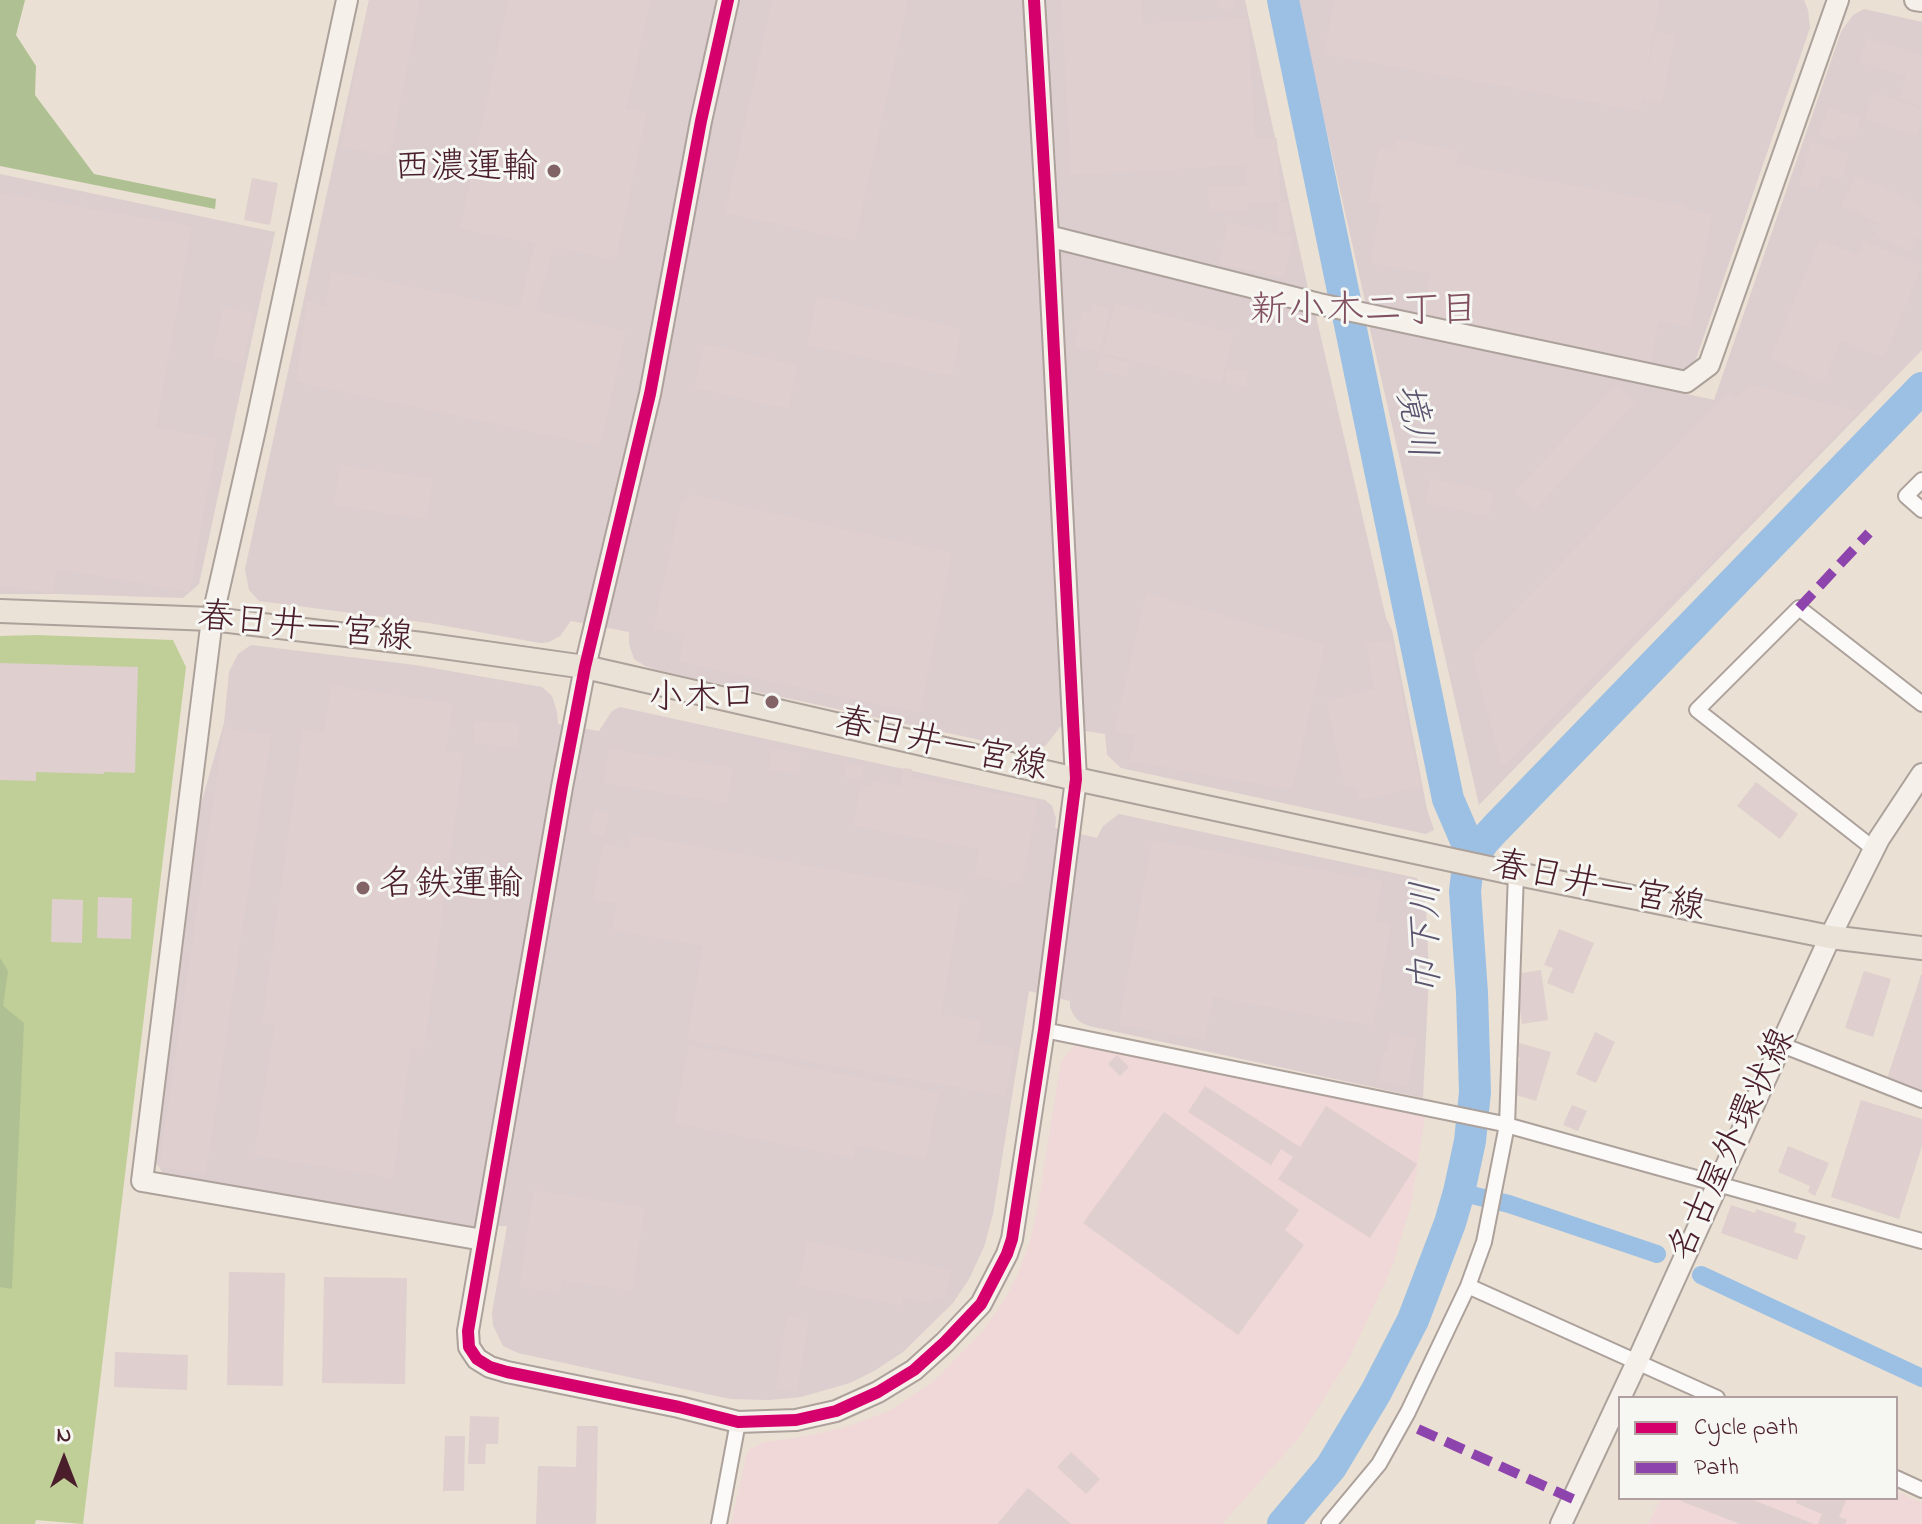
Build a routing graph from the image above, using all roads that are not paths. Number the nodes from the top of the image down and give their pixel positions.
1 (347, 0) edge
2 (728, 0) edge
3 (1034, 0) edge
4 (1838, 0) edge
5 (1915, 0) edge
6 (1922, 1) edge
7 (1048, 236) junction
8 (1922, 480) edge
9 (1922, 510) edge
10 (0, 611) edge
11 (212, 619) junction
12 (585, 667) junction
13 (1922, 704) edge
14 (1922, 774) edge
15 (1076, 779) junction
16 (1874, 849) junction
17 (1510, 872) junction
18 (1830, 937) junction
19 (1922, 948) edge
20 (1044, 1030) junction
21 (1782, 1045) junction
22 (1922, 1100) edge
23 (1503, 1124) junction
24 (1717, 1183) junction
25 (483, 1240) junction
26 (1922, 1241) edge
27 (1468, 1286) junction
28 (1637, 1362) junction
29 (1621, 1396) edge
30 (1713, 1396) edge
31 (1618, 1402) edge
32 (738, 1422) junction
33 (1898, 1479) edge
34 (1922, 1490) edge
35 (719, 1524) edge
36 (1329, 1524) edge
37 (1561, 1524) edge

1 - 11 street
2 - 12 street
3 - 7 street
4 - 7 street
5 - 6 street
7 - 15 street
8 - 9 street
10 - 11 main road, 春日井一宮線
11 - 12 main road, 春日井一宮線
11 - 25 street
12 - 15 main road, 春日井一宮線
12 - 25 street
13 - 16 street
14 - 16 street, 名古屋外環状線
15 - 17 main road, 春日井一宮線
15 - 20 street
16 - 18 street, 名古屋外環状線
17 - 18 main road, 春日井一宮線
17 - 23 street
18 - 19 main road, 春日井一宮線
18 - 21 street, 名古屋外環状線
20 - 23 street
20 - 32 street
21 - 22 street
21 - 24 street, 名古屋外環状線
23 - 24 street
23 - 27 street
24 - 26 street
24 - 28 street, 名古屋外環状線
25 - 32 street
27 - 28 street
27 - 36 street
28 - 29 street, 名古屋外環状線
28 - 30 street
31 - 37 street, 名古屋外環状線
32 - 35 street
33 - 34 street

